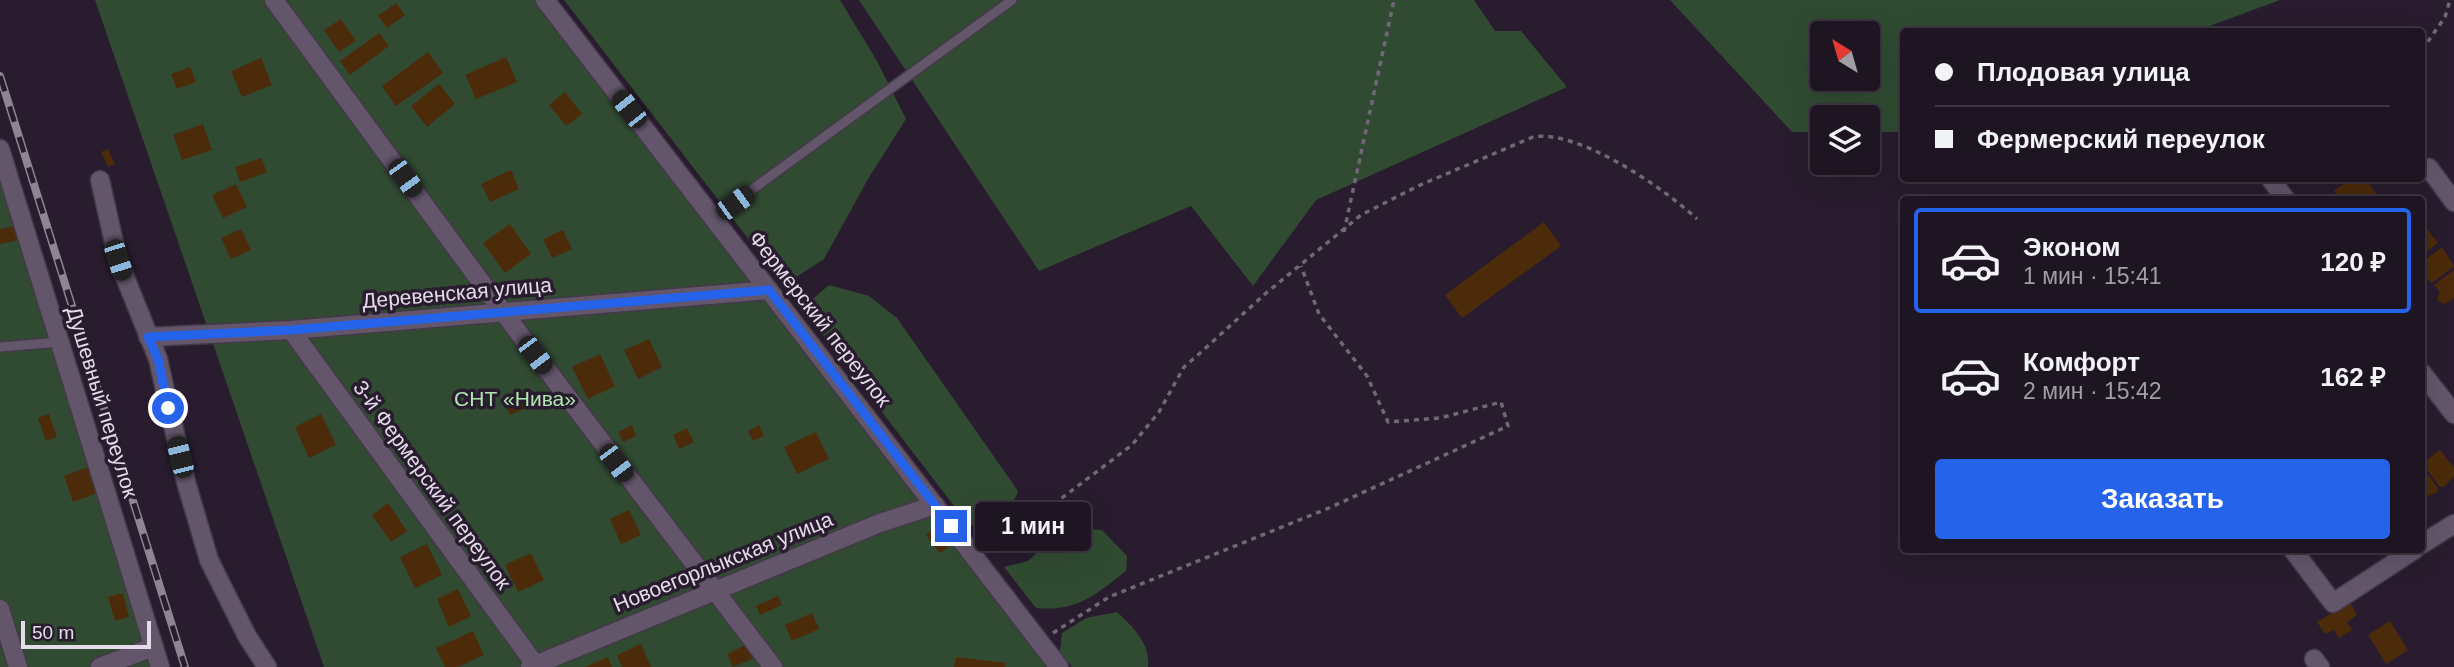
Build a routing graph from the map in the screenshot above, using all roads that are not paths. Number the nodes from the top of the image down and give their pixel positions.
1 (274, 0) edge
2 (544, 0) edge
3 (1012, 0) edge
4 (1, 158) edge
5 (2429, 168) dead end
6 (100, 180) dead end
7 (2454, 202) edge
8 (713, 219) junction
9 (769, 290) junction
10 (503, 312) junction
11 (291, 330) junction
12 (148, 337) junction
13 (59, 342) junction
14 (0, 347) edge
15 (2425, 377) edge
16 (2454, 414) edge
17 (935, 505) junction
18 (2454, 523) edge
19 (2425, 542) edge
20 (2295, 553) edge
21 (2409, 553) edge
22 (714, 592) junction
23 (0, 609) edge
24 (153, 647) junction
25 (534, 666) edge
26 (18, 667) edge
27 (100, 667) edge
28 (160, 667) edge
29 (267, 667) edge
30 (773, 667) edge
31 (1059, 667) edge

1 - 10 street
2 - 8 street, Фермерский переулок
3 - 8 lane
4 - 13 street, Душевный переулок
5 - 7 street
6 - 12 street
8 - 9 street, Фермерский переулок
9 - 10 street, Деревенская улица
9 - 17 street, Фермерский переулок
10 - 11 street, Деревенская улица
10 - 22 street
11 - 12 street, Деревенская улица
11 - 25 street, 3-й Фермерский переулок
12 - 29 street
13 - 14 lane
13 - 24 street, Душевный переулок
15 - 16 street
17 - 22 street, Новоегорлыкская улица
17 - 31 street, Фермерский переулок
18 - 19 street
20 - 21 street
22 - 25 street, Новоегорлыкская улица
22 - 30 street
23 - 26 street
24 - 27 street
24 - 28 street, Душевный переулок

